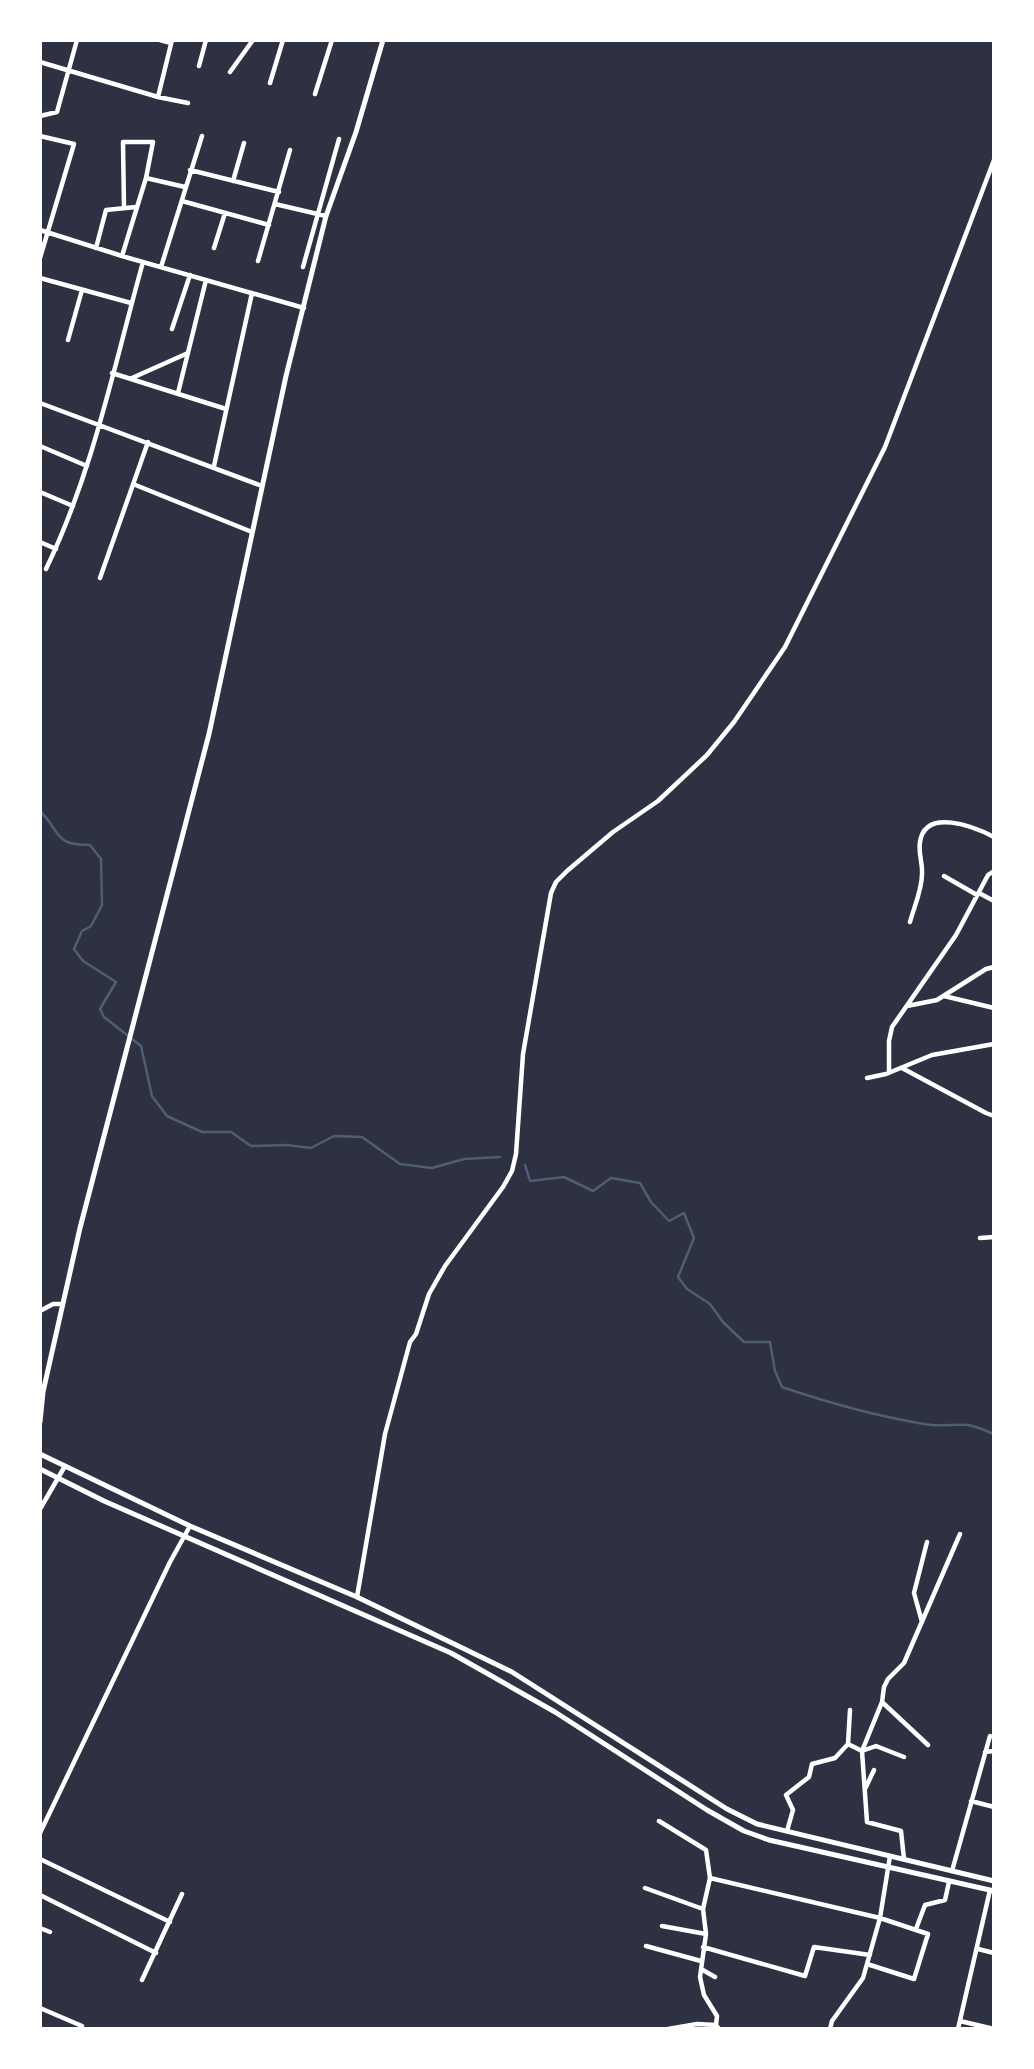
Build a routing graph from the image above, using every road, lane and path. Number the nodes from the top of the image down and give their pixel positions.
1 (77, 40) edge
2 (160, 40) edge
3 (206, 40) edge
4 (253, 40) edge
5 (283, 40) edge
6 (332, 40) edge
7 (383, 40) edge
8 (172, 42) edge
9 (40, 62) edge
10 (199, 66) dead end
11 (69, 71) junction
12 (230, 72) dead end
13 (270, 83) dead end
14 (316, 94) dead end
15 (158, 97) junction
16 (188, 103) dead end
17 (40, 116) edge
18 (40, 136) edge
19 (202, 136) dead end
20 (339, 139) dead end
21 (244, 143) dead end
22 (290, 150) dead end
23 (994, 160) edge
24 (190, 170) junction
25 (146, 177) junction
26 (233, 181) junction
27 (185, 187) junction
28 (279, 192) junction
29 (183, 201) junction
30 (275, 204) junction
31 (136, 207) junction
32 (124, 208) junction
33 (225, 213) junction
34 (318, 214) junction
35 (326, 216) junction
36 (269, 225) junction
37 (40, 230) edge
38 (48, 233) junction
39 (96, 248) junction
40 (214, 248) dead end
41 (122, 256) junction
42 (40, 258) edge
43 (258, 261) dead end
44 (143, 262) junction
45 (161, 267) junction
46 (303, 267) dead end
47 (190, 275) junction
48 (40, 278) edge
49 (205, 280) junction
50 (82, 290) junction
51 (252, 293) junction
52 (131, 303) junction
53 (304, 308) junction
54 (172, 330) dead end
55 (68, 340) dead end
56 (188, 353) junction
57 (112, 373) junction
58 (131, 378) junction
59 (178, 393) junction
60 (40, 403) edge
61 (226, 409) junction
62 (101, 426) junction
63 (148, 442) junction
64 (40, 446) edge
65 (87, 466) junction
66 (214, 466) junction
67 (133, 484) junction
68 (261, 485) junction
69 (40, 492) edge
70 (72, 506) junction
71 (252, 532) junction
72 (40, 542) edge
73 (56, 549) junction
74 (46, 569) dead end
75 (100, 578) dead end
76 (994, 836) edge
77 (994, 871) edge
78 (944, 876) dead end
79 (978, 894) junction
80 (994, 901) edge
81 (910, 922) dead end
82 (994, 967) edge
83 (944, 996) junction
84 (994, 1000) edge
85 (907, 1006) junction
86 (993, 1007) edge
87 (994, 1044) edge
88 (902, 1068) junction
89 (889, 1073) junction
90 (867, 1078) dead end
91 (994, 1116) edge
92 (994, 1237) edge
93 (980, 1238) dead end
94 (63, 1304) junction
95 (40, 1311) edge
96 (40, 1422) edge
97 (40, 1454) edge
98 (65, 1466) junction
99 (40, 1469) edge
100 (58, 1478) junction
101 (40, 1508) edge
102 (190, 1526) junction
103 (960, 1534) dead end
104 (184, 1536) junction
105 (927, 1542) dead end
106 (357, 1597) junction
107 (922, 1622) junction
108 (882, 1703) junction
109 (850, 1710) dead end
110 (990, 1736) dead end
111 (848, 1744) junction
112 (928, 1745) dead end
113 (862, 1751) junction
114 (994, 1751) edge
115 (985, 1752) junction
116 (904, 1757) dead end
117 (874, 1770) dead end
118 (863, 1793) junction
119 (971, 1801) junction
120 (994, 1807) edge
121 (659, 1821) dead end
122 (787, 1831) junction
123 (40, 1833) edge
124 (890, 1856) junction
125 (40, 1859) edge
126 (904, 1859) junction
127 (888, 1868) junction
128 (952, 1871) junction
129 (710, 1878) junction
130 (994, 1881) edge
131 (949, 1882) junction
132 (645, 1888) dead end
133 (992, 1891) edge
134 (182, 1894) dead end
135 (40, 1895) edge
136 (703, 1909) junction
137 (880, 1918) junction
138 (170, 1922) junction
139 (662, 1926) dead end
140 (40, 1928) edge
141 (916, 1929) junction
142 (50, 1932) dead end
143 (706, 1934) junction
144 (646, 1946) dead end
145 (703, 1947) junction
146 (978, 1949) junction
147 (156, 1953) junction
148 (994, 1953) edge
149 (870, 1955) junction
150 (701, 1961) junction
151 (867, 1964) junction
152 (701, 1969) junction
153 (715, 1977) dead end
154 (142, 1980) dead end
155 (40, 2008) edge
156 (960, 2021) junction
157 (717, 2027) edge
158 (81, 2029) edge
159 (668, 2029) edge
160 (830, 2029) edge
161 (958, 2029) edge
162 (994, 2029) edge

1 - 11 street
2 - 8 street
3 - 10 street
4 - 12 street
5 - 13 street
6 - 14 street
7 - 35 street
8 - 15 street
9 - 11 street
11 - 15 street
11 - 17 street
15 - 16 street
18 - 38 street
19 - 24 street
20 - 34 street
21 - 26 street
22 - 28 street
23 - 106 street
24 - 26 street
24 - 27 street
25 - 27 street
25 - 31 street
25 - 32 street
26 - 28 street
27 - 29 street
28 - 30 street
29 - 33 street
29 - 45 street
30 - 34 street
30 - 36 street
31 - 32 street
31 - 41 street
32 - 39 street
33 - 36 street
33 - 40 street
34 - 35 street
34 - 46 street
35 - 53 street
36 - 43 street
37 - 38 street
38 - 39 street
38 - 42 street
39 - 41 street
41 - 44 street
44 - 45 street
44 - 52 street
45 - 47 street
47 - 49 street
47 - 54 street
48 - 50 street
49 - 51 street
49 - 56 street
50 - 52 street
50 - 55 street
51 - 53 street
51 - 61 street
52 - 57 street
53 - 68 street
56 - 58 street
56 - 59 street
57 - 58 street
57 - 62 street
58 - 59 street
59 - 61 street
60 - 62 street
61 - 66 street
62 - 63 street
62 - 65 street
63 - 66 street
63 - 67 street
64 - 65 street
65 - 70 street
66 - 68 street
67 - 71 street
67 - 75 street
68 - 71 street
69 - 70 street
70 - 73 street
71 - 94 street
72 - 73 street
73 - 74 street
76 - 81 street
77 - 79 street
78 - 79 street
79 - 80 street
79 - 85 street
82 - 83 street
83 - 85 street
83 - 86 street
84 - 86 street
85 - 89 street
87 - 88 street
88 - 89 street
88 - 91 street
89 - 90 street
92 - 93 street
94 - 95 street
94 - 96 street
97 - 98 street
98 - 100 street
98 - 102 street
99 - 100 street
100 - 101 street
100 - 104 street
102 - 104 street
102 - 106 street
103 - 107 street
104 - 123 street
104 - 127 street
105 - 107 street
106 - 122 street
107 - 108 street
108 - 112 street
108 - 113 street
109 - 111 street
110 - 115 street
111 - 113 street
111 - 122 street
113 - 116 street
113 - 118 street
114 - 115 street
115 - 119 street
117 - 118 street
118 - 126 street
119 - 120 street
119 - 128 street
121 - 129 street
122 - 124 street
124 - 126 street
124 - 127 street
125 - 138 street
126 - 128 street
127 - 131 street
127 - 137 street
128 - 130 street
129 - 136 street
129 - 137 street
131 - 133 street
131 - 141 street
132 - 136 street
133 - 146 street
134 - 138 street
135 - 147 street
136 - 143 street
137 - 141 street
137 - 149 street
138 - 147 street
139 - 143 street
140 - 142 street
141 - 151 street
143 - 145 street
144 - 150 street
145 - 149 street
145 - 150 street
146 - 148 street
146 - 156 street
147 - 154 street
149 - 151 street
150 - 152 street
151 - 160 street
152 - 153 street
152 - 157 street
155 - 158 street
156 - 161 street
156 - 162 street
157 - 159 street

